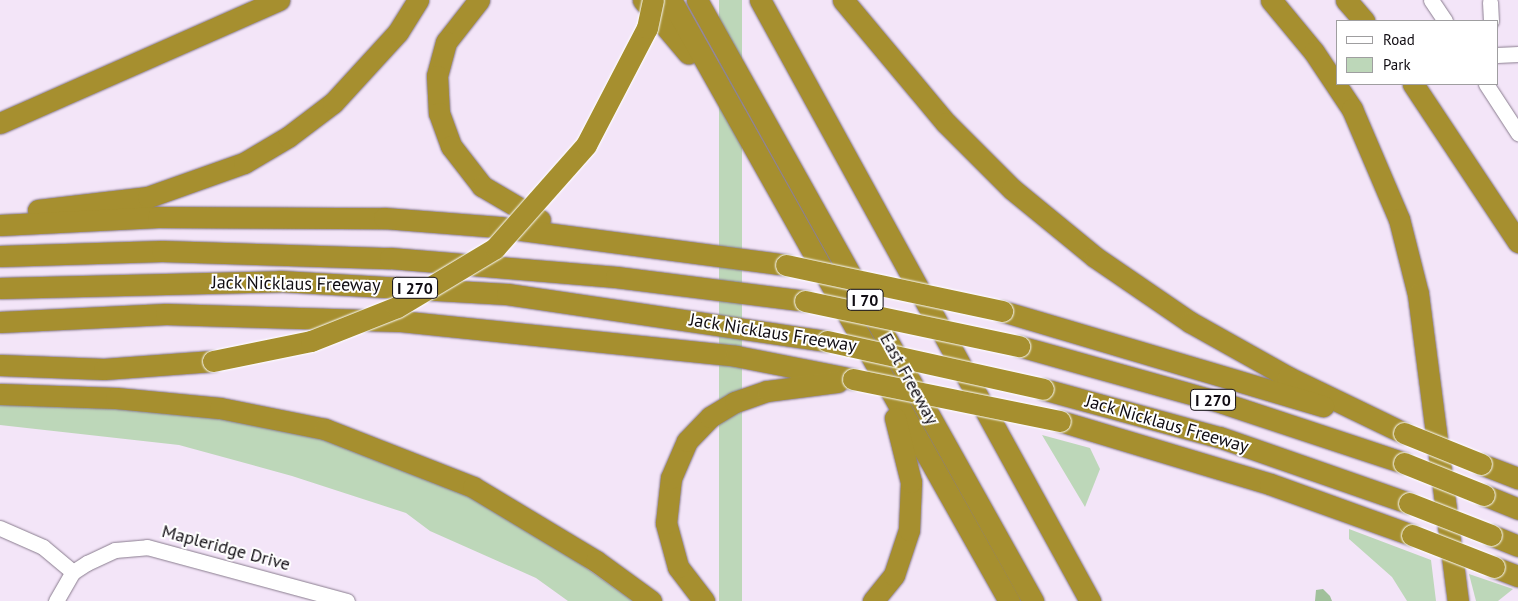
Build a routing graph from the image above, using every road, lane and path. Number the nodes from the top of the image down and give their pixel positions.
1 (279, 0) edge
2 (418, 0) edge
3 (479, 0) edge
4 (643, 0) edge
5 (653, 0) edge
6 (671, 0) edge
7 (697, 0) edge
8 (760, 0) edge
9 (843, 0) edge
10 (1270, 0) edge
11 (1346, 0) edge
12 (1431, 0) edge
13 (1490, 2) dead end
14 (1363, 20) edge
15 (1444, 20) edge
16 (1492, 20) edge
17 (1518, 54) edge
18 (1498, 55) edge
19 (1414, 85) edge
20 (1487, 85) edge
21 (0, 123) edge
22 (744, 133) junction
23 (1518, 133) edge
24 (0, 213) edge
25 (0, 225) edge
26 (615, 242) junction
27 (1518, 242) edge
28 (0, 256) edge
29 (0, 288) edge
30 (0, 322) edge
31 (0, 365) edge
32 (853, 379) junction
33 (886, 388) junction
34 (0, 394) edge
35 (1404, 433) junction
36 (1518, 478) edge
37 (1518, 509) edge
38 (0, 528) edge
39 (1518, 546) edge
40 (73, 572) junction
41 (1518, 576) edge
42 (56, 601) edge
43 (347, 601) edge
44 (651, 601) edge
45 (704, 601) edge
46 (873, 601) edge
47 (1009, 601) edge
48 (1033, 601) edge
49 (1090, 601) edge
50 (1458, 601) edge

1 - 21 highway
2 - 24 highway
3 - 26 highway
4 - 22 highway
5 - 31 highway, bridge
6 - 22 highway
7 - 48 highway, East Freeway / I 70
8 - 49 highway
9 - 35 highway
10 - 50 highway
11 - 14 highway
12 - 15 street
13 - 16 street
17 - 18 street
19 - 27 highway
20 - 23 street
22 - 33 highway
25 - 26 highway
26 - 35 highway, bridge
28 - 37 highway, Jack Nicklaus Freeway / I 270, bridge
29 - 39 highway, Jack Nicklaus Freeway / I 270, bridge
30 - 32 highway
32 - 41 highway, bridge
32 - 45 highway
33 - 46 highway
33 - 47 highway
34 - 44 highway
35 - 36 highway, bridge
38 - 40 street
40 - 42 street
40 - 43 street, Mapleridge Drive

